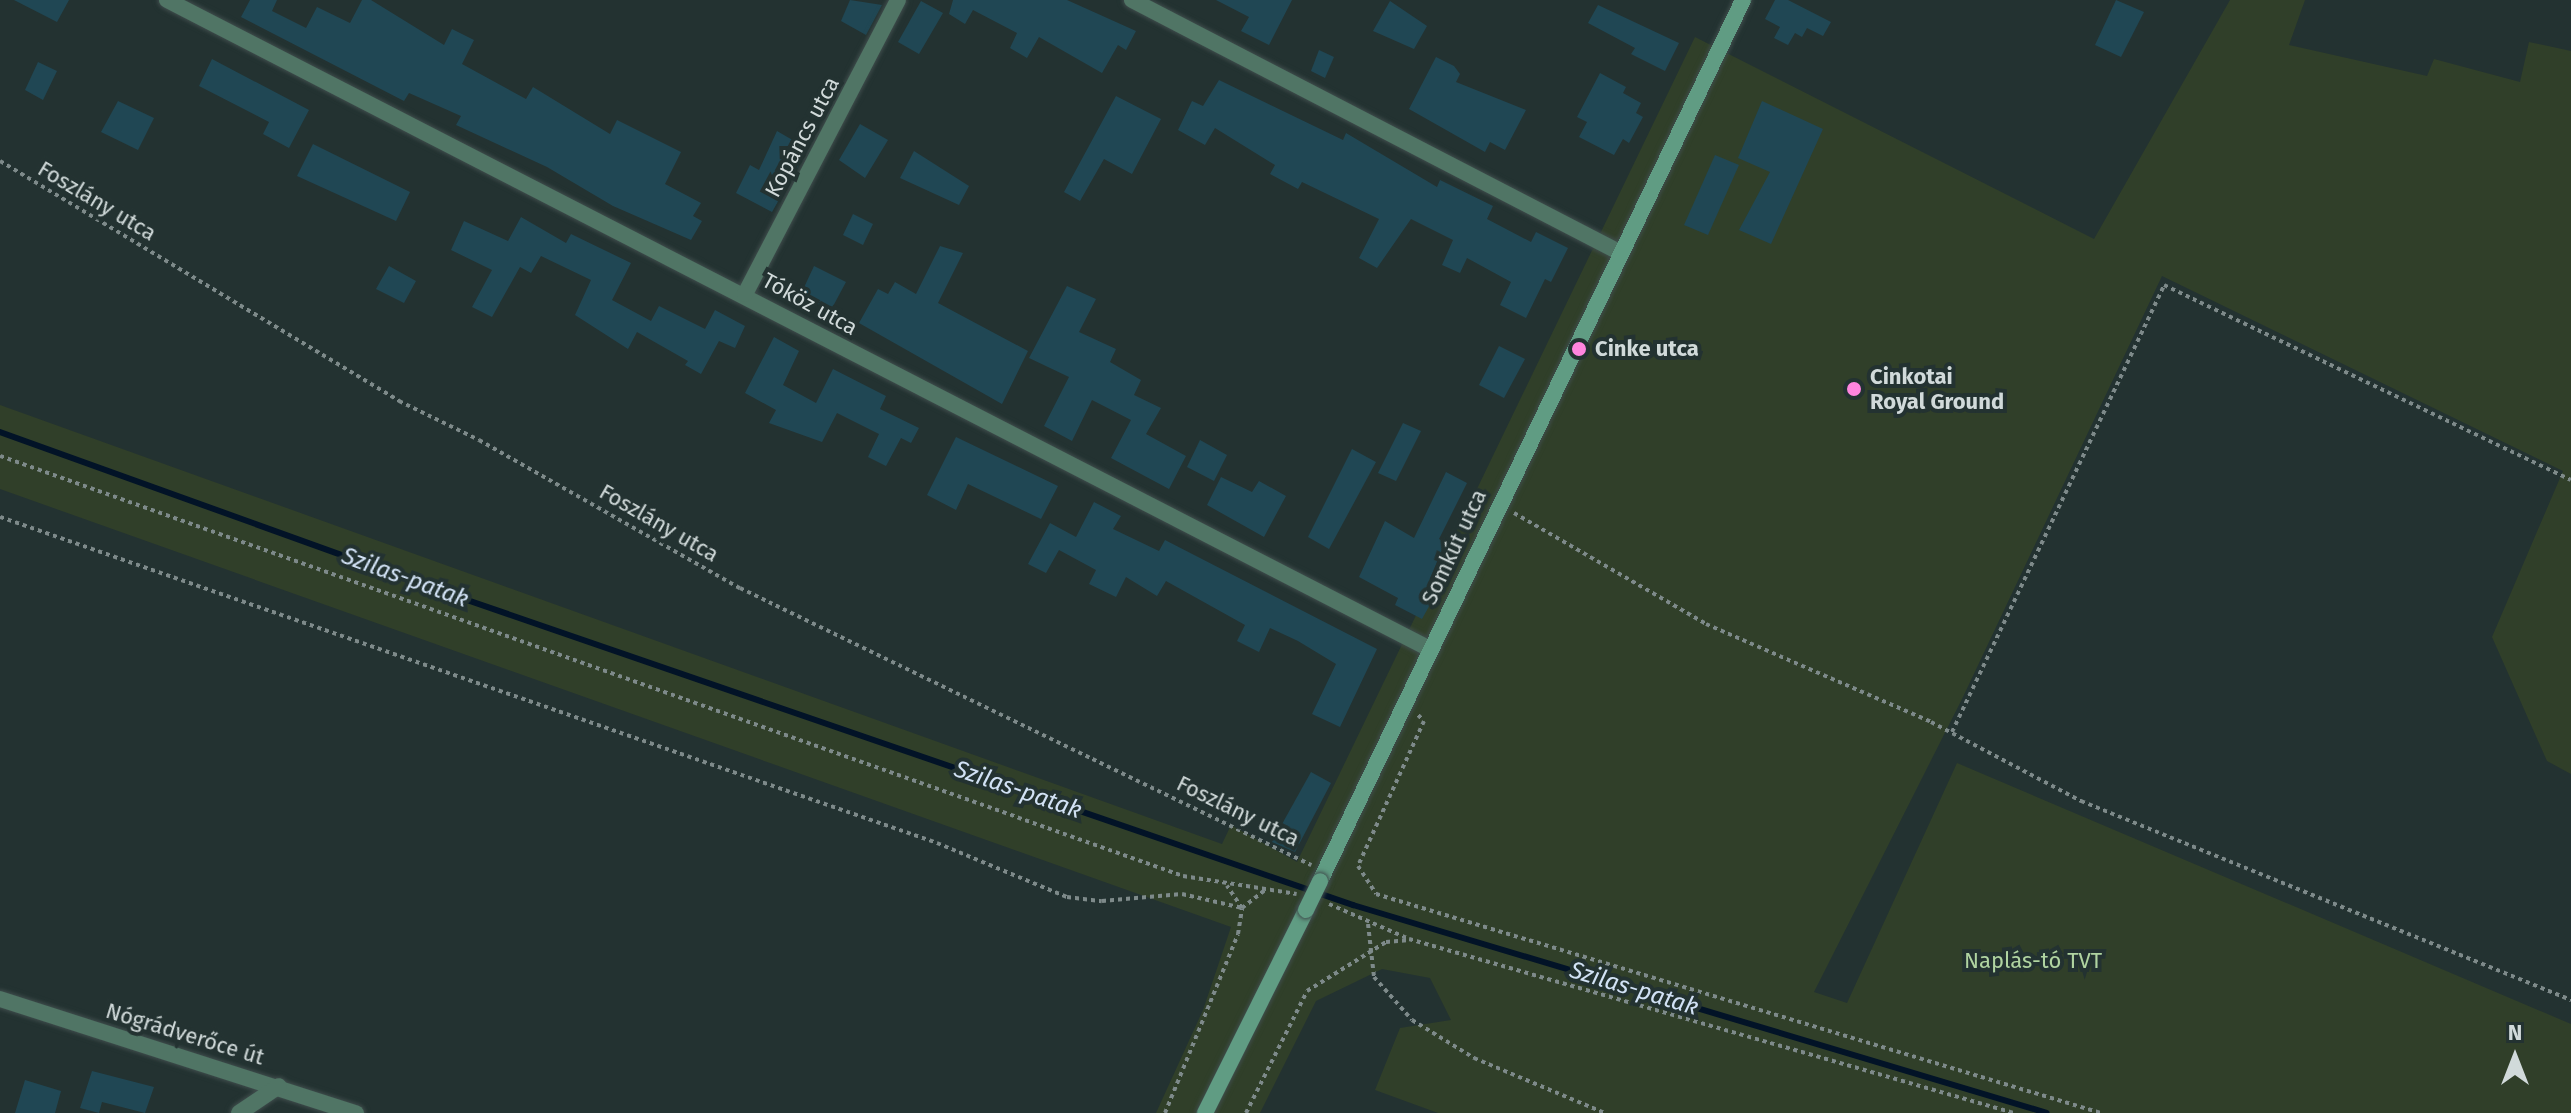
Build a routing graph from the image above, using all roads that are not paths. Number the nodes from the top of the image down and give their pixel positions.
1 (167, 0) edge
2 (898, 0) edge
3 (1132, 0) edge
4 (1743, 0) edge
5 (1619, 252) junction
6 (745, 294) junction
7 (1430, 649) junction
8 (0, 999) edge
9 (279, 1086) junction
10 (239, 1113) edge
11 (356, 1113) edge
12 (1205, 1113) edge

1 - 6 street, Tóköz utca
2 - 6 street, Kopáncs utca
3 - 5 street
4 - 5 street, Somkút utca
5 - 7 street, Somkút utca
6 - 7 street, Tóköz utca
7 - 12 street, Somkút utca, bridge
8 - 9 street, Nógrádverőce út
9 - 10 street
9 - 11 street, Nógrádverőce út

